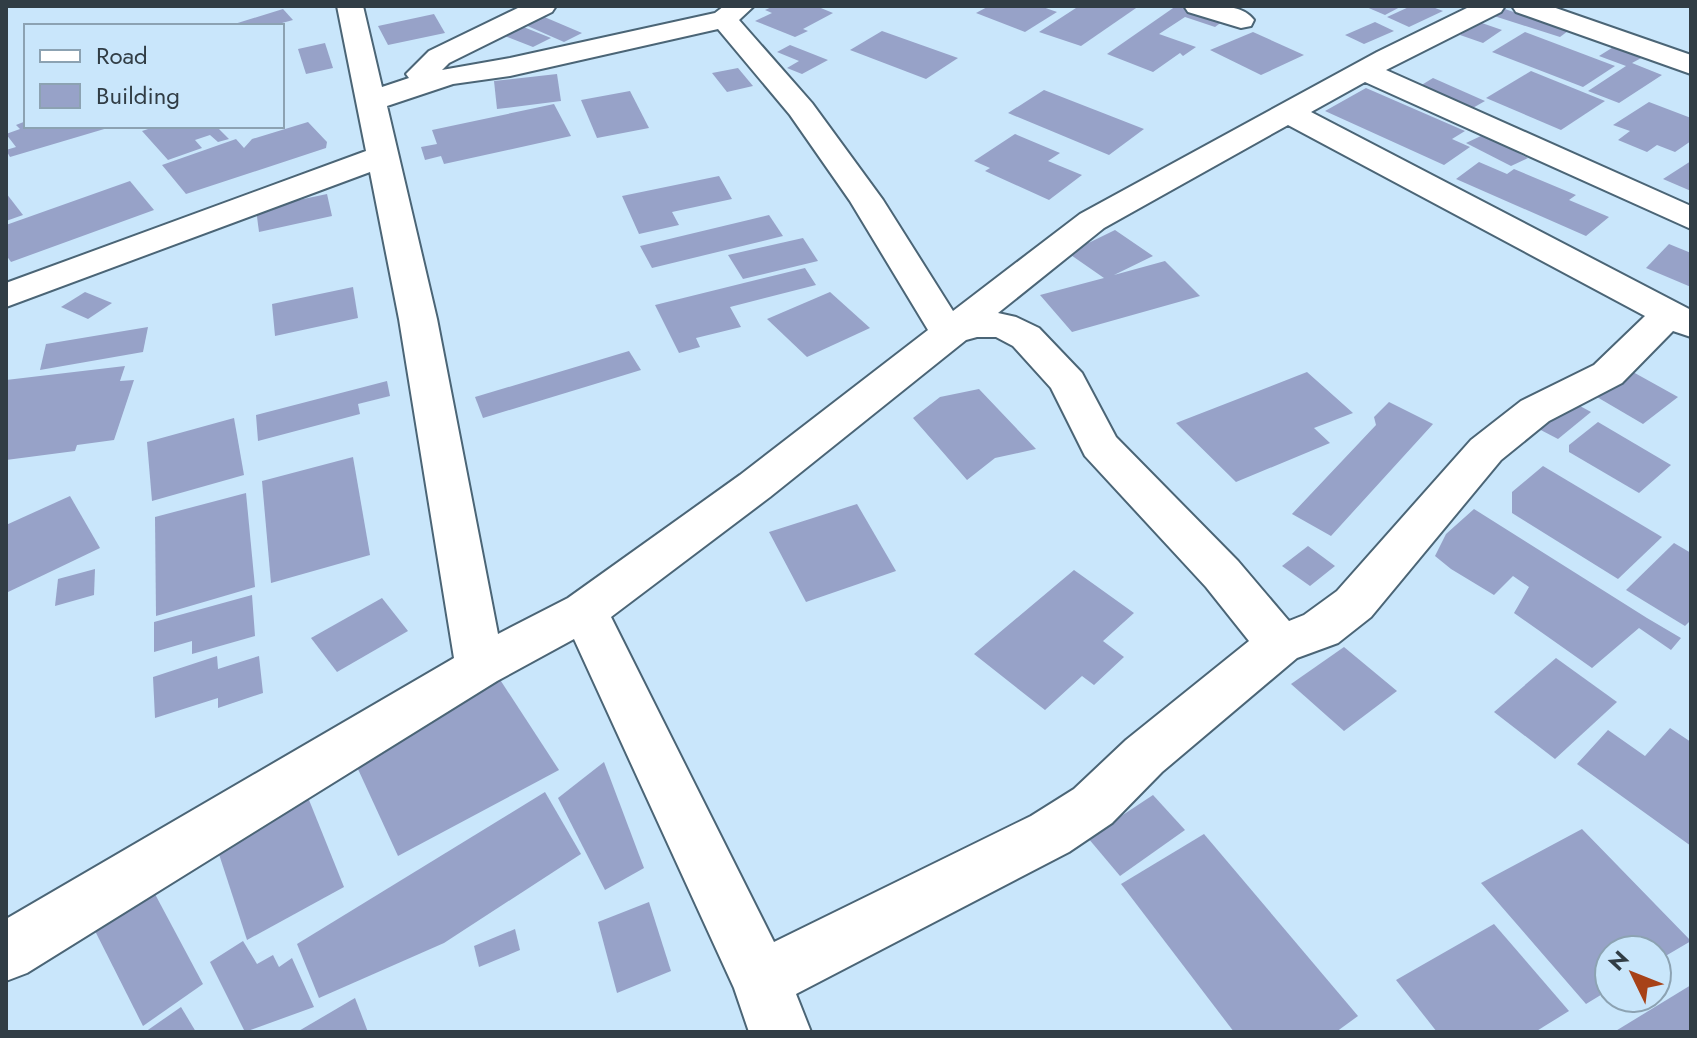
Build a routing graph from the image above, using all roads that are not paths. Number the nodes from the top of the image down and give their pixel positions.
1 (350, 6) edge
2 (543, 6) edge
3 (1197, 6) edge
4 (1492, 6) edge
5 (1525, 6) edge
6 (732, 13) edge
7 (1241, 20) dead end
8 (1691, 65) edge
9 (1364, 71) junction
10 (386, 96) junction
11 (1289, 113) junction
12 (382, 156) junction
13 (1691, 219) edge
14 (6, 296) edge
15 (1680, 319) edge
16 (948, 332) junction
17 (585, 611) junction
18 (1280, 644) junction
19 (480, 667) junction
20 (6, 952) edge
21 (761, 980) junction
22 (780, 1032) edge

1 - 10 street
2 - 10 street
3 - 7 street
4 - 9 street
5 - 8 street
6 - 10 street
6 - 16 street
9 - 11 street
9 - 13 street
10 - 12 street
11 - 15 street
11 - 16 street
12 - 14 street
12 - 19 street
15 - 18 street
16 - 17 street
16 - 18 street
17 - 19 street
17 - 21 street
18 - 21 street
19 - 20 street
21 - 22 street

